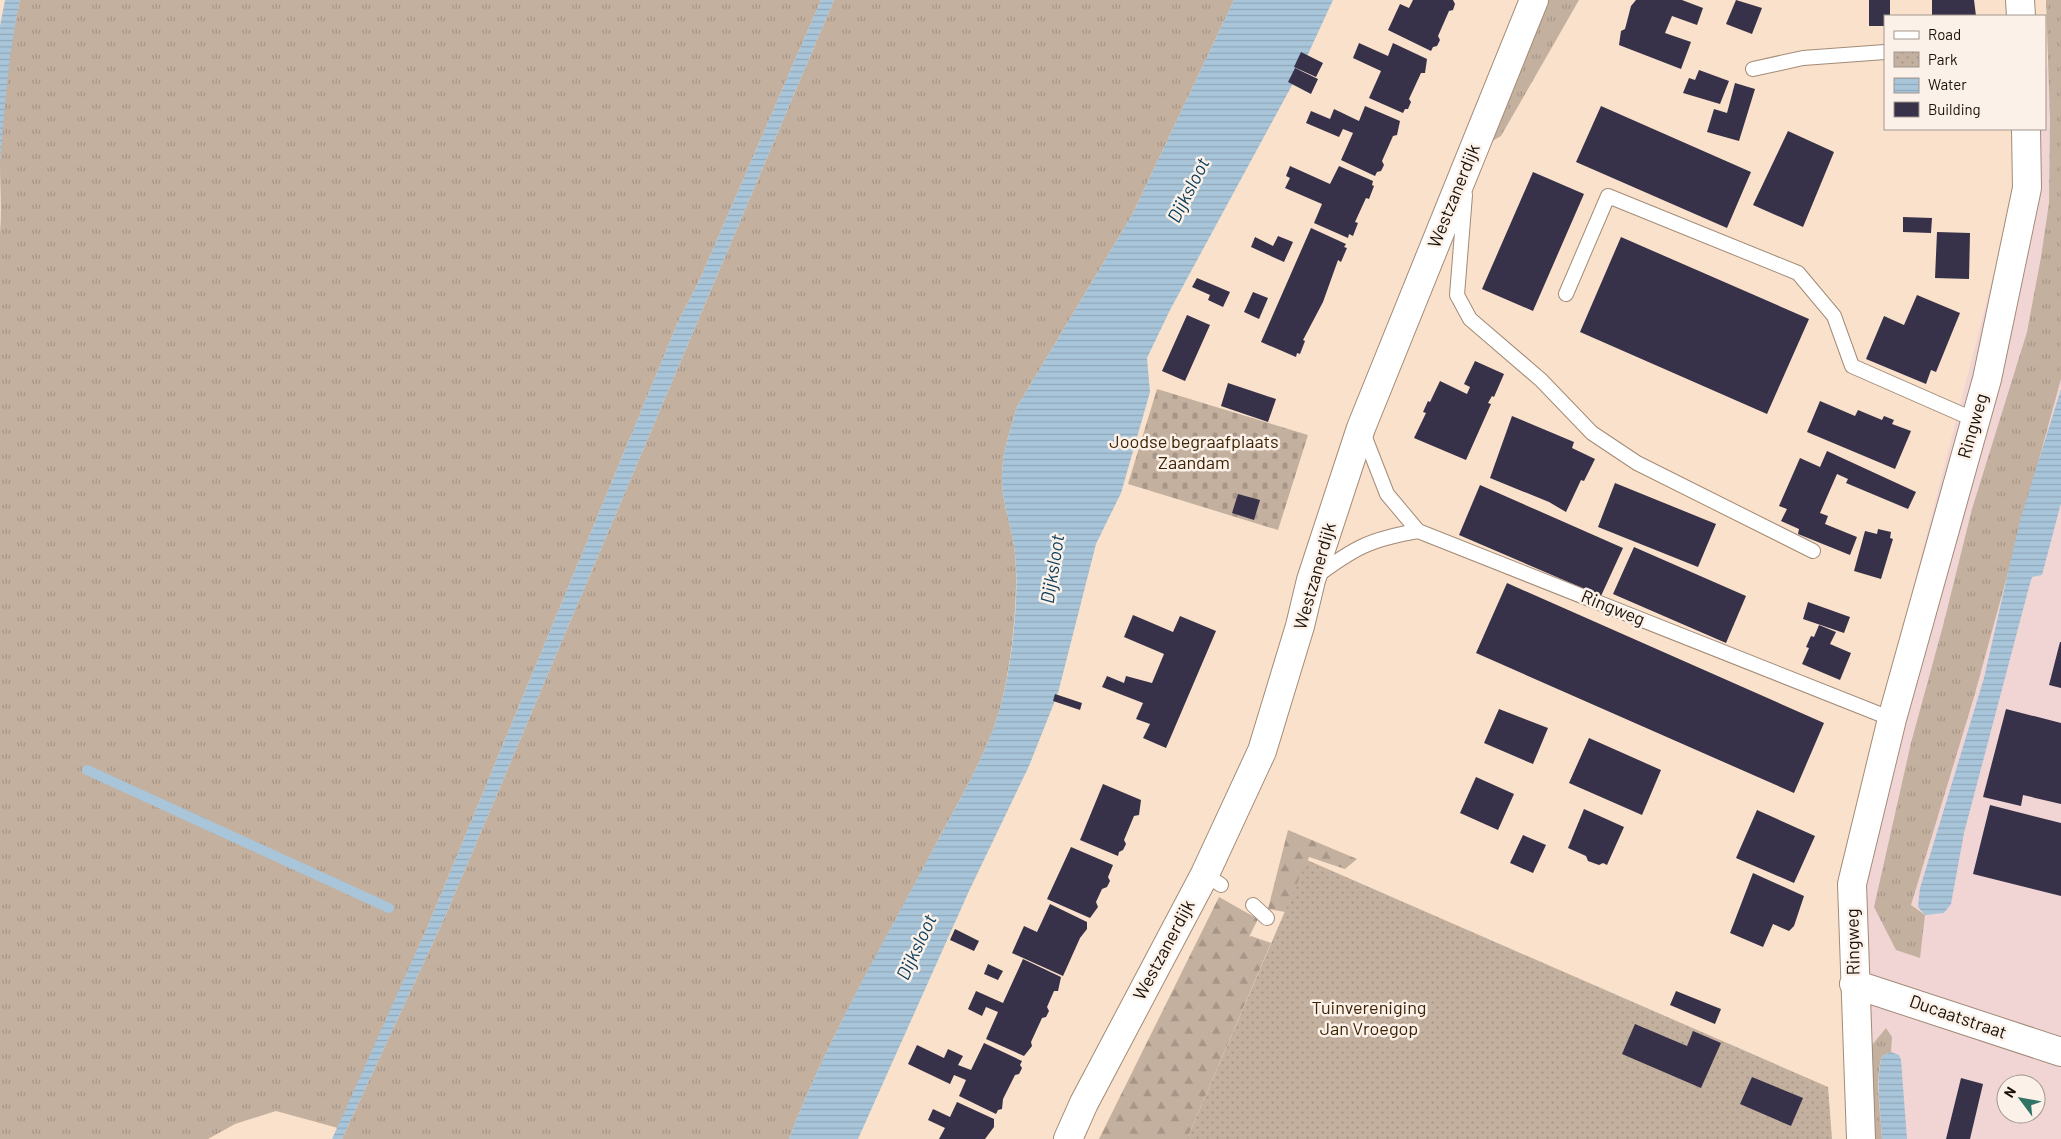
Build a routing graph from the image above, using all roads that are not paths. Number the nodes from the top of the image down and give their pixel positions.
1 (1534, 0) edge
2 (2020, 0) edge
3 (2021, 15) edge
4 (1884, 52) edge
5 (1753, 69) dead end
6 (2026, 130) edge
7 (1471, 154) junction
8 (1566, 294) dead end
9 (1976, 420) junction
10 (1361, 428) junction
11 (1418, 531) junction
12 (1813, 551) dead end
13 (1311, 580) junction
14 (1892, 719) junction
15 (1253, 905) dead end
16 (1267, 918) dead end
17 (1854, 984) junction
18 (2061, 1052) edge
19 (1068, 1139) edge
20 (1861, 1139) edge

1 - 7 street, Westzanerdijk
2 - 3 street
4 - 5 lane
6 - 9 street, Ringweg
7 - 10 street, Westzanerdijk
7 - 12 lane
8 - 9 lane
9 - 14 street, Ringweg
10 - 11 lane, Ringweg
10 - 13 street, Westzanerdijk
11 - 13 lane
11 - 14 lane, Ringweg
13 - 19 street, Westzanerdijk
14 - 17 street, Ringweg
15 - 16 lane
17 - 18 street, Ducaatstraat
17 - 20 street, Ringweg

